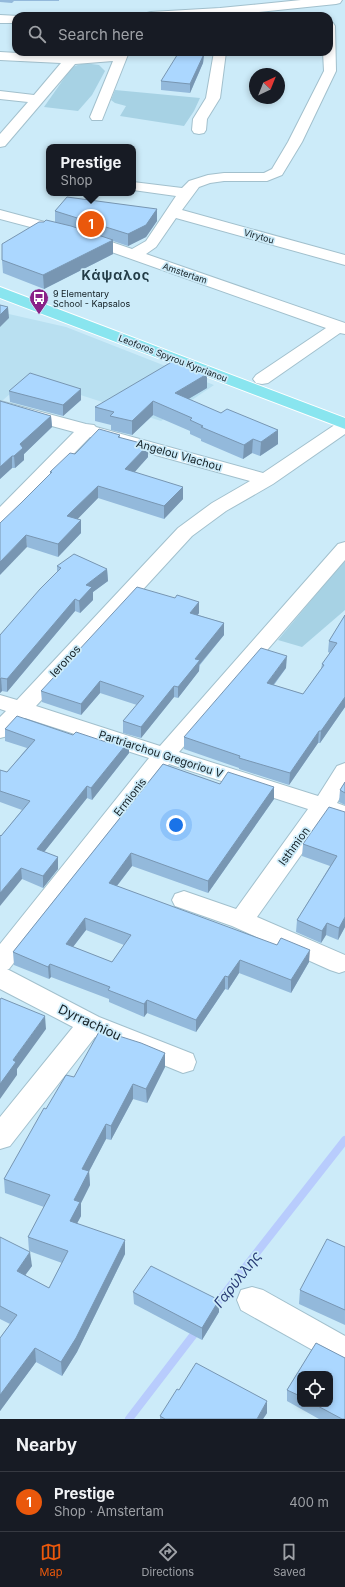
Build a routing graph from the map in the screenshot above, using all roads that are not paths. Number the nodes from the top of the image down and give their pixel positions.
1 (336, 0) edge
2 (321, 2) junction
3 (237, 12) edge
4 (325, 12) edge
5 (0, 19) edge
6 (12, 19) edge
7 (0, 56) edge
8 (112, 56) edge
9 (122, 56) edge
10 (219, 56) edge
11 (330, 56) edge
12 (72, 60) junction
13 (0, 95) edge
14 (38, 99) junction
15 (97, 116) dead end
16 (199, 130) dead end
17 (0, 143) edge
18 (136, 186) edge
19 (186, 193) junction
20 (173, 213) junction
21 (0, 214) edge
22 (134, 255) junction
23 (342, 256) edge
24 (0, 284) edge
25 (0, 292) edge
26 (342, 328) edge
27 (262, 379) junction
28 (0, 406) edge
29 (345, 411) edge
30 (345, 425) edge
31 (88, 429) junction
32 (266, 480) junction
33 (0, 518) edge
34 (345, 548) edge
35 (10, 705) edge
36 (0, 731) edge
37 (164, 754) junction
38 (345, 771) edge
39 (323, 806) junction
40 (345, 815) edge
41 (184, 900) dead end
42 (241, 920) junction
43 (0, 962) edge
44 (339, 963) dead end
45 (0, 977) edge
46 (90, 1024) junction
47 (183, 1062) dead end
48 (0, 1138) edge
49 (252, 1300) dead end
50 (345, 1352) edge

1 - 2 street
2 - 3 street
2 - 4 street
5 - 6 street
7 - 12 street
8 - 12 street
9 - 15 street
10 - 16 street
11 - 19 street
12 - 14 street
13 - 14 street
14 - 17 street
18 - 19 street
19 - 20 street
20 - 22 street
20 - 23 street, Virytou
21 - 22 street, Amstertam
22 - 26 street, Amstertam
24 - 27 main road, Leoforos Spyrou Kyprianou
25 - 30 main road, Leoforos Spyrou Kyprianou
26 - 27 street
27 - 29 main road, Leoforos Spyrou Kyprianou
28 - 31 street, Angelou Vlachou
30 - 32 street
31 - 32 street, Angelou Vlachou
31 - 33 street
32 - 35 street, Ieronos
34 - 37 street, Ermionis
35 - 36 street, Ieronos
35 - 37 street, Partriarchou Gregoriou V
37 - 39 street, Partriarchou Gregoriou V
37 - 43 street, Ermionis
38 - 39 street, Isthmion
39 - 40 street, Partriarchou Gregoriou V
39 - 42 street, Isthmion
41 - 42 street
42 - 44 street
45 - 46 street, Dyrrachiou
46 - 47 street, Dyrrachiou
46 - 48 street
49 - 50 street

